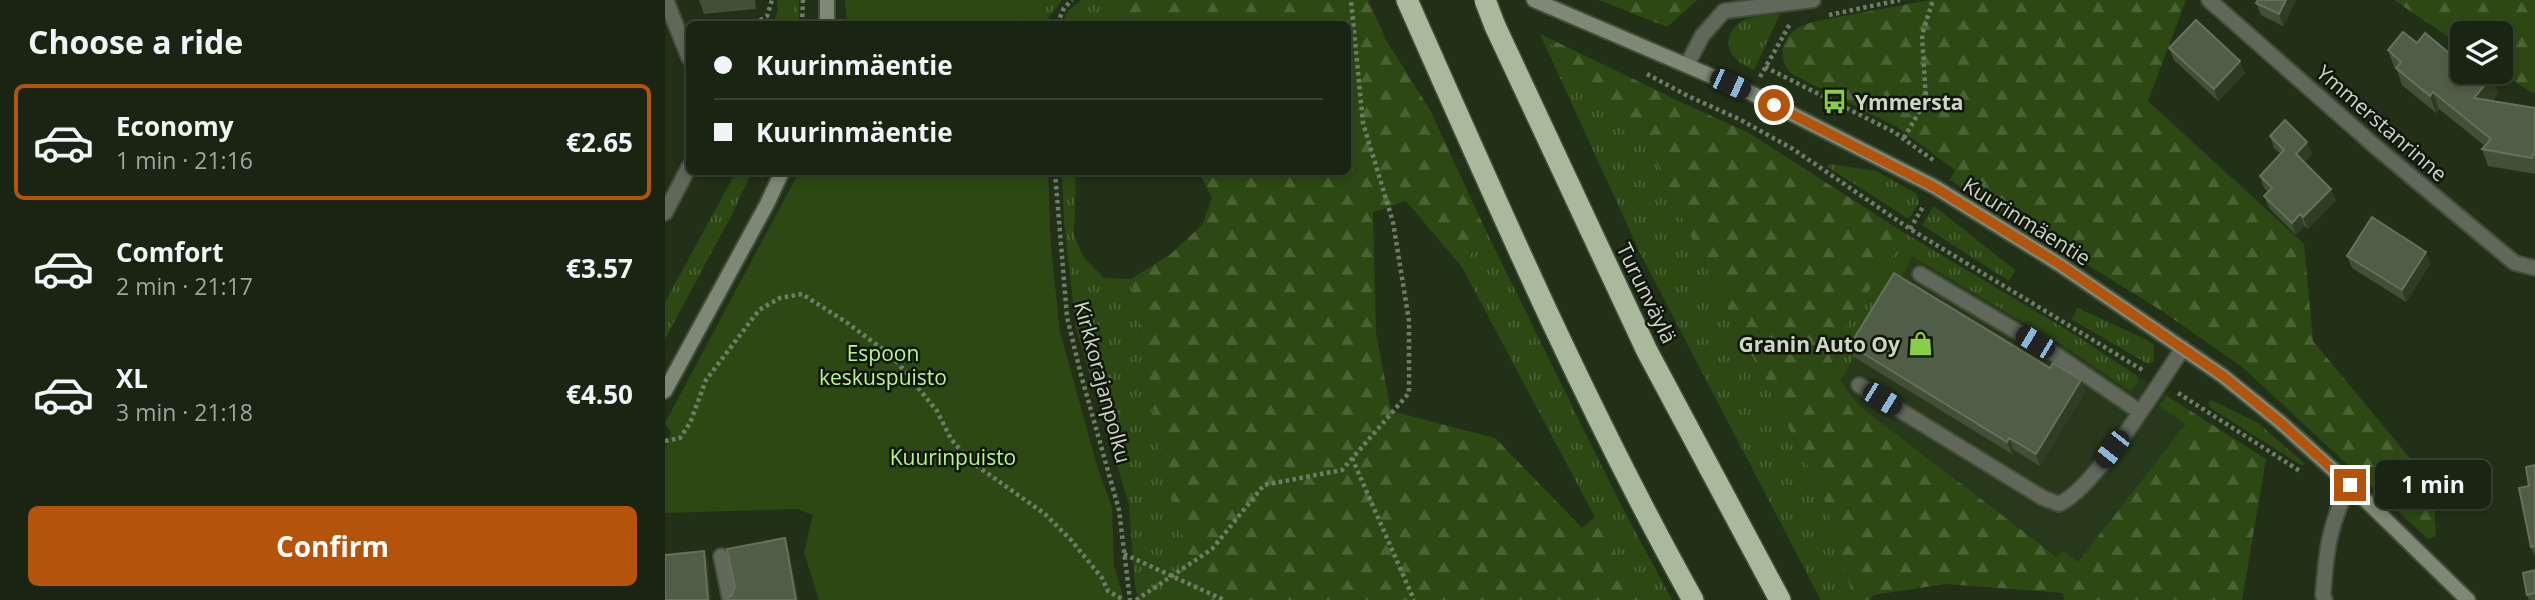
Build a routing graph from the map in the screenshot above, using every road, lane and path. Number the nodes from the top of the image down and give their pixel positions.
1 (666, 0) edge
2 (772, 0) edge
3 (803, 0) edge
4 (827, 0) edge
5 (1072, 0) edge
6 (1351, 0) edge
7 (1407, 0) edge
8 (1485, 0) edge
9 (1534, 0) edge
10 (1813, 0) edge
11 (1900, 0) edge
12 (1933, 0) edge
13 (2209, 0) edge
14 (1818, 17) dead end
15 (759, 21) edge
16 (802, 21) edge
17 (827, 21) edge
18 (1058, 21) edge
19 (1791, 23) dead end
20 (686, 50) edge
21 (1687, 65) junction
22 (1765, 66) junction
23 (1643, 72) dead end
24 (1751, 93) junction
25 (1739, 119) junction
26 (1904, 138) junction
27 (1942, 166) dead end
28 (686, 173) edge
29 (781, 175) edge
30 (1055, 175) edge
31 (1927, 201) dead end
32 (665, 213) edge
33 (1910, 229) junction
34 (2535, 268) edge
35 (1920, 274) dead end
36 (2183, 348) junction
37 (2160, 382) junction
38 (1859, 385) dead end
39 (665, 391) edge
40 (2140, 412) junction
41 (665, 441) edge
42 (1352, 458) junction
43 (2305, 474) dead end
44 (2350, 485) junction
45 (1123, 554) junction
46 (721, 555) dead end
47 (1171, 576) junction
48 (730, 600) edge
49 (1124, 600) edge
50 (1130, 600) edge
51 (1136, 600) edge
52 (1224, 600) edge
53 (1414, 600) edge
54 (1693, 600) edge
55 (1780, 600) edge
56 (2325, 600) edge
57 (2468, 600) edge

1 - 20 street
2 - 15 path
3 - 16 path
4 - 17 street
5 - 18 path
6 - 42 path
7 - 54 highway
8 - 55 highway, Turunväylä, bridge
9 - 21 street, Kuurinmäentie
10 - 21 street
11 - 14 path
12 - 26 path
13 - 34 street, Ymmerstanrinne
19 - 22 path
21 - 24 street, Kuurinmäentie
22 - 24 path
22 - 26 path
23 - 25 path
24 - 25 path
24 - 36 street, Kuurinmäentie
25 - 33 path
26 - 27 path
28 - 32 street
29 - 39 street
30 - 45 path, Kirkkorajanpolku
31 - 33 path
33 - 37 path
35 - 40 street
36 - 37 street
36 - 44 street, Kuurinmäentie
37 - 40 street
37 - 43 path
38 - 40 street
41 - 49 path
42 - 47 path
42 - 53 path
44 - 56 street
44 - 57 street, Kuurinmäentie
45 - 47 path
45 - 50 path, Kirkkorajanpolku
46 - 48 street
47 - 51 path
47 - 52 path

